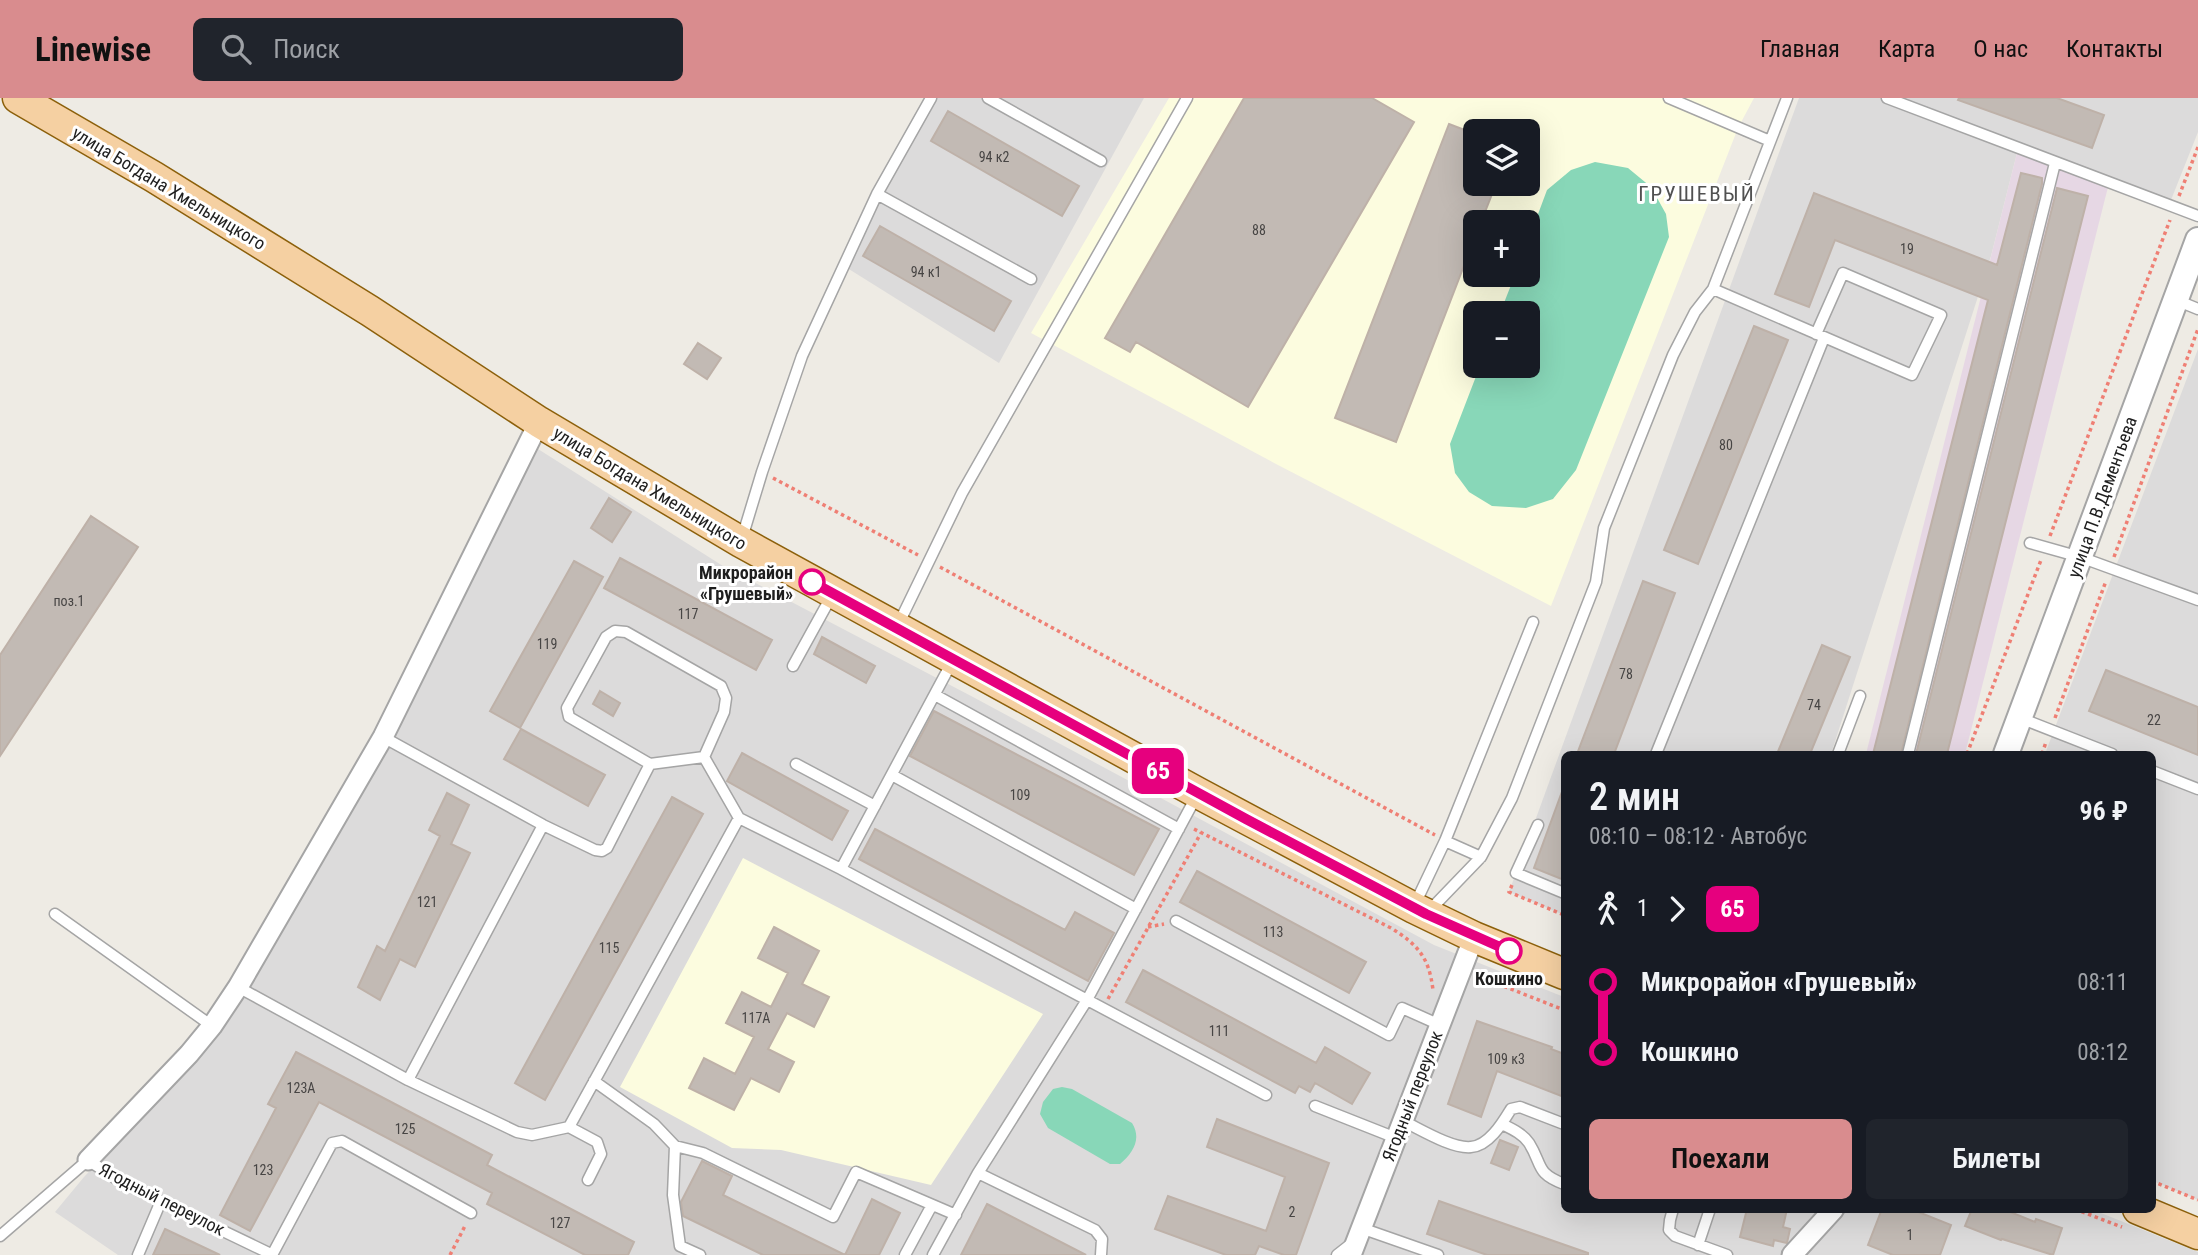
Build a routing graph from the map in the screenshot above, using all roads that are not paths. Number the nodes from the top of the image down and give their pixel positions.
1 (18, 98) edge
2 (931, 98) edge
3 (988, 98) edge
4 (1187, 98) edge
5 (1669, 98) edge
6 (1787, 98) edge
7 (1887, 98) edge
8 (1770, 141) junction
9 (1101, 161) dead end
10 (2055, 163) junction
11 (877, 194) junction
12 (2198, 216) edge
13 (2198, 240) edge
14 (1031, 279) dead end
15 (1713, 289) junction
16 (2187, 305) edge
17 (1820, 336) junction
18 (539, 422) junction
19 (741, 542) junction
20 (2030, 542) dead end
21 (2080, 557) junction
22 (833, 593) junction
23 (2198, 600) edge
24 (1533, 622) dead end
25 (897, 628) junction
26 (954, 659) junction
27 (793, 666) dead end
28 (935, 695) junction
29 (1860, 696) dead end
30 (2020, 718) junction
31 (383, 737) junction
32 (1657, 751) edge
33 (1839, 751) edge
34 (1909, 751) edge
35 (2007, 751) edge
36 (2104, 751) edge
37 (704, 757) junction
38 (650, 764) junction
39 (796, 764) dead end
40 (2156, 773) edge
41 (892, 775) junction
42 (2198, 789) edge
43 (1198, 793) junction
44 (875, 806) junction
45 (739, 817) junction
46 (543, 825) junction
47 (1538, 825) dead end
48 (1181, 826) junction
49 (1445, 841) junction
50 (1481, 857) junction
51 (841, 869) junction
52 (1561, 891) edge
53 (1136, 909) junction
54 (1420, 911) junction
55 (55, 914) dead end
56 (1176, 921) road end
57 (1474, 936) junction
58 (1561, 973) edge
59 (238, 987) junction
60 (1087, 1000) junction
61 (1440, 1025) junction
62 (212, 1026) junction
63 (408, 1080) junction
64 (594, 1081) junction
65 (1266, 1095) dead end
66 (1315, 1106) dead end
67 (1561, 1123) edge
68 (1502, 1124) junction
69 (569, 1127) junction
70 (1399, 1129) junction
71 (675, 1146) junction
72 (88, 1160) junction
73 (978, 1173) junction
74 (588, 1180) dead end
75 (1561, 1183) edge
76 (161, 1201) junction
77 (932, 1205) junction
78 (471, 1213) road end
79 (1672, 1213) edge
80 (1709, 1213) edge
81 (1830, 1213) edge
82 (2148, 1213) edge
83 (956, 1215) junction
84 (2198, 1234) edge
85 (0, 1236) edge
86 (1356, 1241) edge
87 (1698, 1245) junction
88 (138, 1255) edge
89 (273, 1255) edge
90 (700, 1255) edge
91 (905, 1255) edge
92 (933, 1255) edge
93 (1101, 1255) edge
94 (1337, 1255) edge
95 (1438, 1255) edge
96 (1727, 1255) edge
97 (1792, 1255) edge

1 - 18 main road, улица Богдана Хмельницкого
2 - 11 lane
3 - 9 lane
4 - 25 lane
5 - 8 lane
6 - 8 lane
7 - 10 lane
8 - 15 lane
10 - 12 lane
10 - 34 lane
11 - 14 lane
11 - 19 lane
13 - 16 street, улица П.В.Дементьева
15 - 17 lane
15 - 50 lane
16 - 21 street, улица П.В.Дементьева
17 - 17 lane
17 - 32 lane
18 - 19 main road, улица Богдана Хмельницкого
18 - 31 street
19 - 22 main road, улица Богдана Хмельницкого
20 - 21 lane
21 - 23 lane
21 - 30 street, улица П.В.Дементьева
22 - 25 main road, улица Богдана Хмельницкого
22 - 27 lane
24 - 49 lane
25 - 26 main road, улица Богдана Хмельницкого
26 - 28 lane
26 - 43 main road, улица Богдана Хмельницкого
28 - 41 lane
28 - 48 lane
29 - 33 lane
30 - 35 street, улица П.В.Дементьева
30 - 36 lane
31 - 46 lane
31 - 59 street
37 - 38 lane
37 - 38 lane
37 - 45 lane
38 - 46 lane
39 - 44 lane
40 - 42 lane
41 - 44 lane
41 - 53 lane
43 - 48 lane
43 - 54 main road, улица Богдана Хмельницкого
44 - 51 lane
45 - 51 lane
45 - 64 lane
46 - 63 lane
47 - 52 lane
48 - 53 lane
49 - 50 lane
49 - 54 lane
50 - 54 lane
51 - 60 lane
53 - 60 lane
54 - 57 main road, улица Богдана Хмельницкого
55 - 62 lane
56 - 61 lane
57 - 58 main road, улица Богдана Хмельницкого
57 - 61 street, Ягодный переулок
59 - 62 street
59 - 63 lane
60 - 65 lane
60 - 73 lane
61 - 70 street, Ягодный переулок
62 - 72 street
63 - 69 lane
64 - 69 lane
64 - 71 lane
66 - 70 lane
67 - 68 lane
68 - 70 lane
68 - 75 lane
69 - 74 lane
70 - 86 street, Ягодный переулок
71 - 77 lane
71 - 90 lane
72 - 76 lane, Ягодный переулок
72 - 85 lane
73 - 83 lane
73 - 93 lane
76 - 88 lane
76 - 89 lane, Ягодный переулок
77 - 83 lane
77 - 91 lane
78 - 89 lane
79 - 87 lane
80 - 87 lane
81 - 97 street
82 - 84 main road
83 - 92 lane
86 - 94 lane
86 - 95 lane
87 - 96 lane

